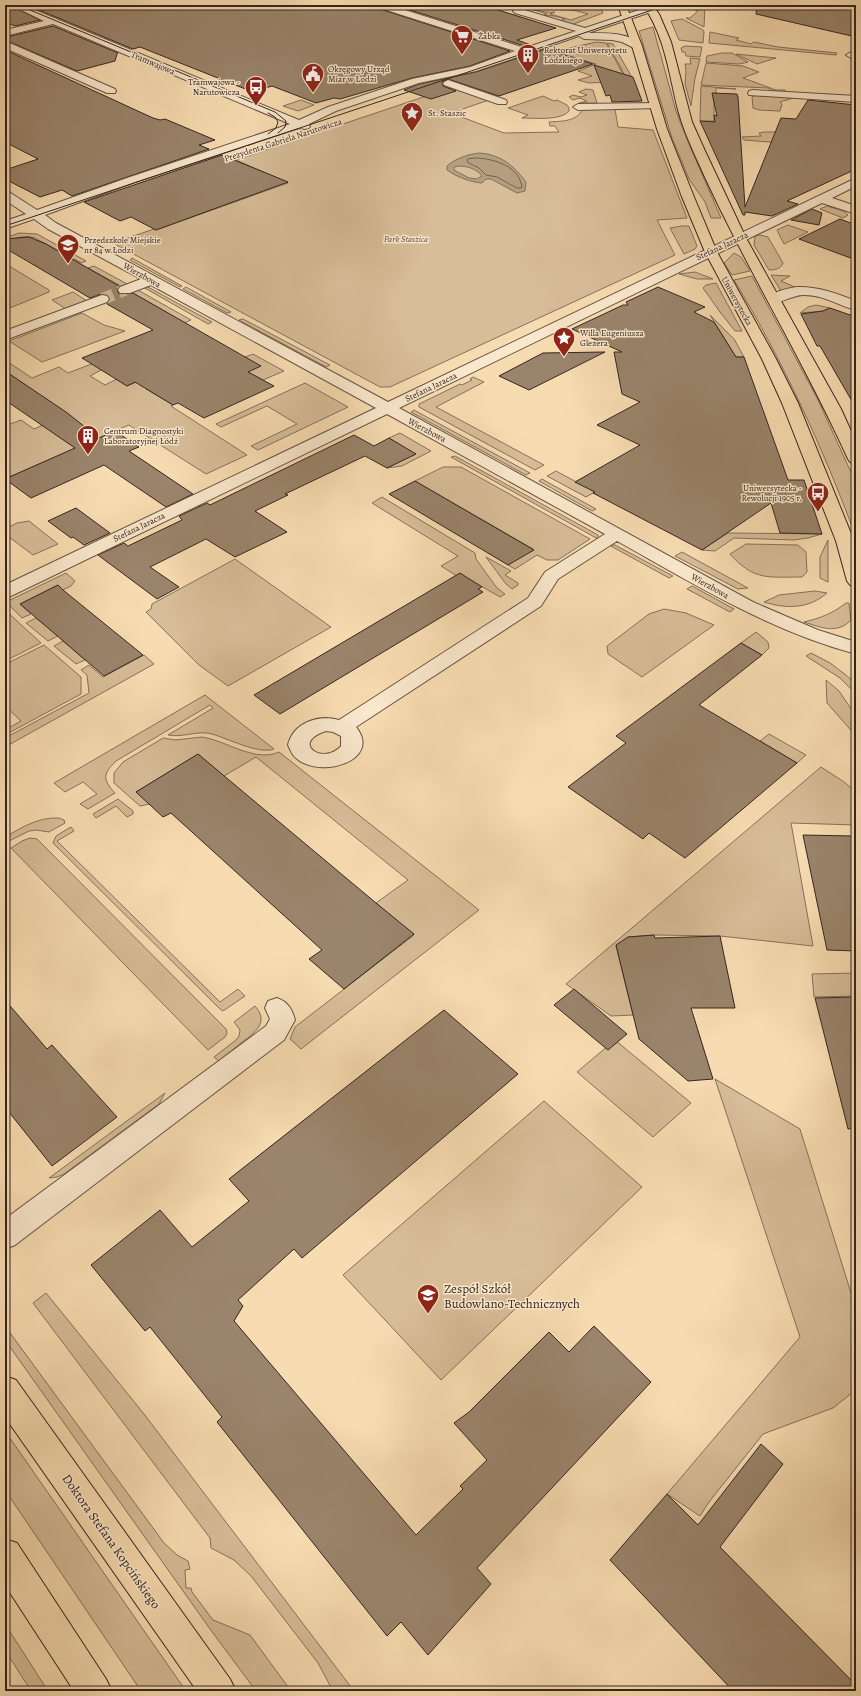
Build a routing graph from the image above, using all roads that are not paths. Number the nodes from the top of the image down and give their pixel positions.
1 (15, 5) edge
2 (380, 5) edge
3 (536, 5) edge
4 (622, 5) edge
5 (663, 5) edge
6 (649, 7) edge
7 (627, 17) junction
8 (54, 21) junction
9 (585, 31) junction
10 (5, 33) edge
11 (573, 35) junction
12 (5, 44) edge
13 (637, 46) junction
14 (524, 51) junction
15 (856, 52) edge
16 (856, 58) edge
17 (472, 69) junction
18 (448, 83) junction
19 (436, 89) dead end
20 (111, 91) dead end
21 (753, 93) dead end
22 (856, 99) edge
23 (502, 102) dead end
24 (655, 106) junction
25 (578, 107) dead end
26 (299, 124) junction
27 (314, 130) joint
28 (856, 182) edge
29 (5, 195) edge
30 (90, 196) junction
31 (822, 199) junction
32 (856, 210) edge
33 (35, 215) junction
34 (5, 225) edge
35 (740, 238) junction
36 (711, 252) junction
37 (151, 280) junction
38 (125, 290) tunnel mouth
39 (102, 299) tunnel mouth
40 (774, 299) junction
41 (853, 301) edge
42 (5, 336) edge
43 (386, 408) junction
44 (856, 459) edge
45 (617, 534) junction
46 (856, 581) edge
47 (5, 592) edge
48 (856, 648) edge
49 (342, 727) dead end
50 (277, 1008) dead end
51 (5, 1236) edge
52 (5, 1391) edge
53 (5, 1555) edge
54 (94, 1691) edge
55 (218, 1691) edge

1 - 8 street, Tramwajowa
2 - 14 street
3 - 9 street
4 - 7 main road, Uniwersytecka
5 - 6 street
6 - 7 street
6 - 35 main road
7 - 9 street
7 - 13 main road, Uniwersytecka
8 - 10 street
8 - 26 street, Tramwajowa
9 - 11 street
11 - 13 street
11 - 14 street
12 - 20 street
13 - 24 main road, Uniwersytecka
14 - 17 street
15 - 16 street
17 - 18 street
17 - 26 street, Prezydenta Gabriela Narutowicza
18 - 19 street
18 - 23 street
21 - 22 street
24 - 25 street
24 - 36 main road, Uniwersytecka
26 - 27 street, Tramwajowa
26 - 30 street, Prezydenta Gabriela Narutowicza
27 - 30 street, Prezydenta Gabriela Narutowicza
28 - 31 street, Stefana Jaracza
29 - 33 street, Wierzbowa
30 - 33 street, Prezydenta Gabriela Narutowicza
31 - 32 street
31 - 35 street, Stefana Jaracza
33 - 34 street, Prezydenta Gabriela Narutowicza
33 - 37 street, Wierzbowa
35 - 36 street, Stefana Jaracza
35 - 40 main road
36 - 43 street, Stefana Jaracza
36 - 46 main road, Uniwersytecka
37 - 38 street
37 - 43 street, Wierzbowa
39 - 42 street
40 - 41 street
40 - 44 main road
43 - 45 street, Wierzbowa
43 - 47 street, Stefana Jaracza
45 - 48 street, Wierzbowa
45 - 49 street
50 - 51 street
52 - 55 main road, Doktora Stefana Kopcińskiego
53 - 54 main road

